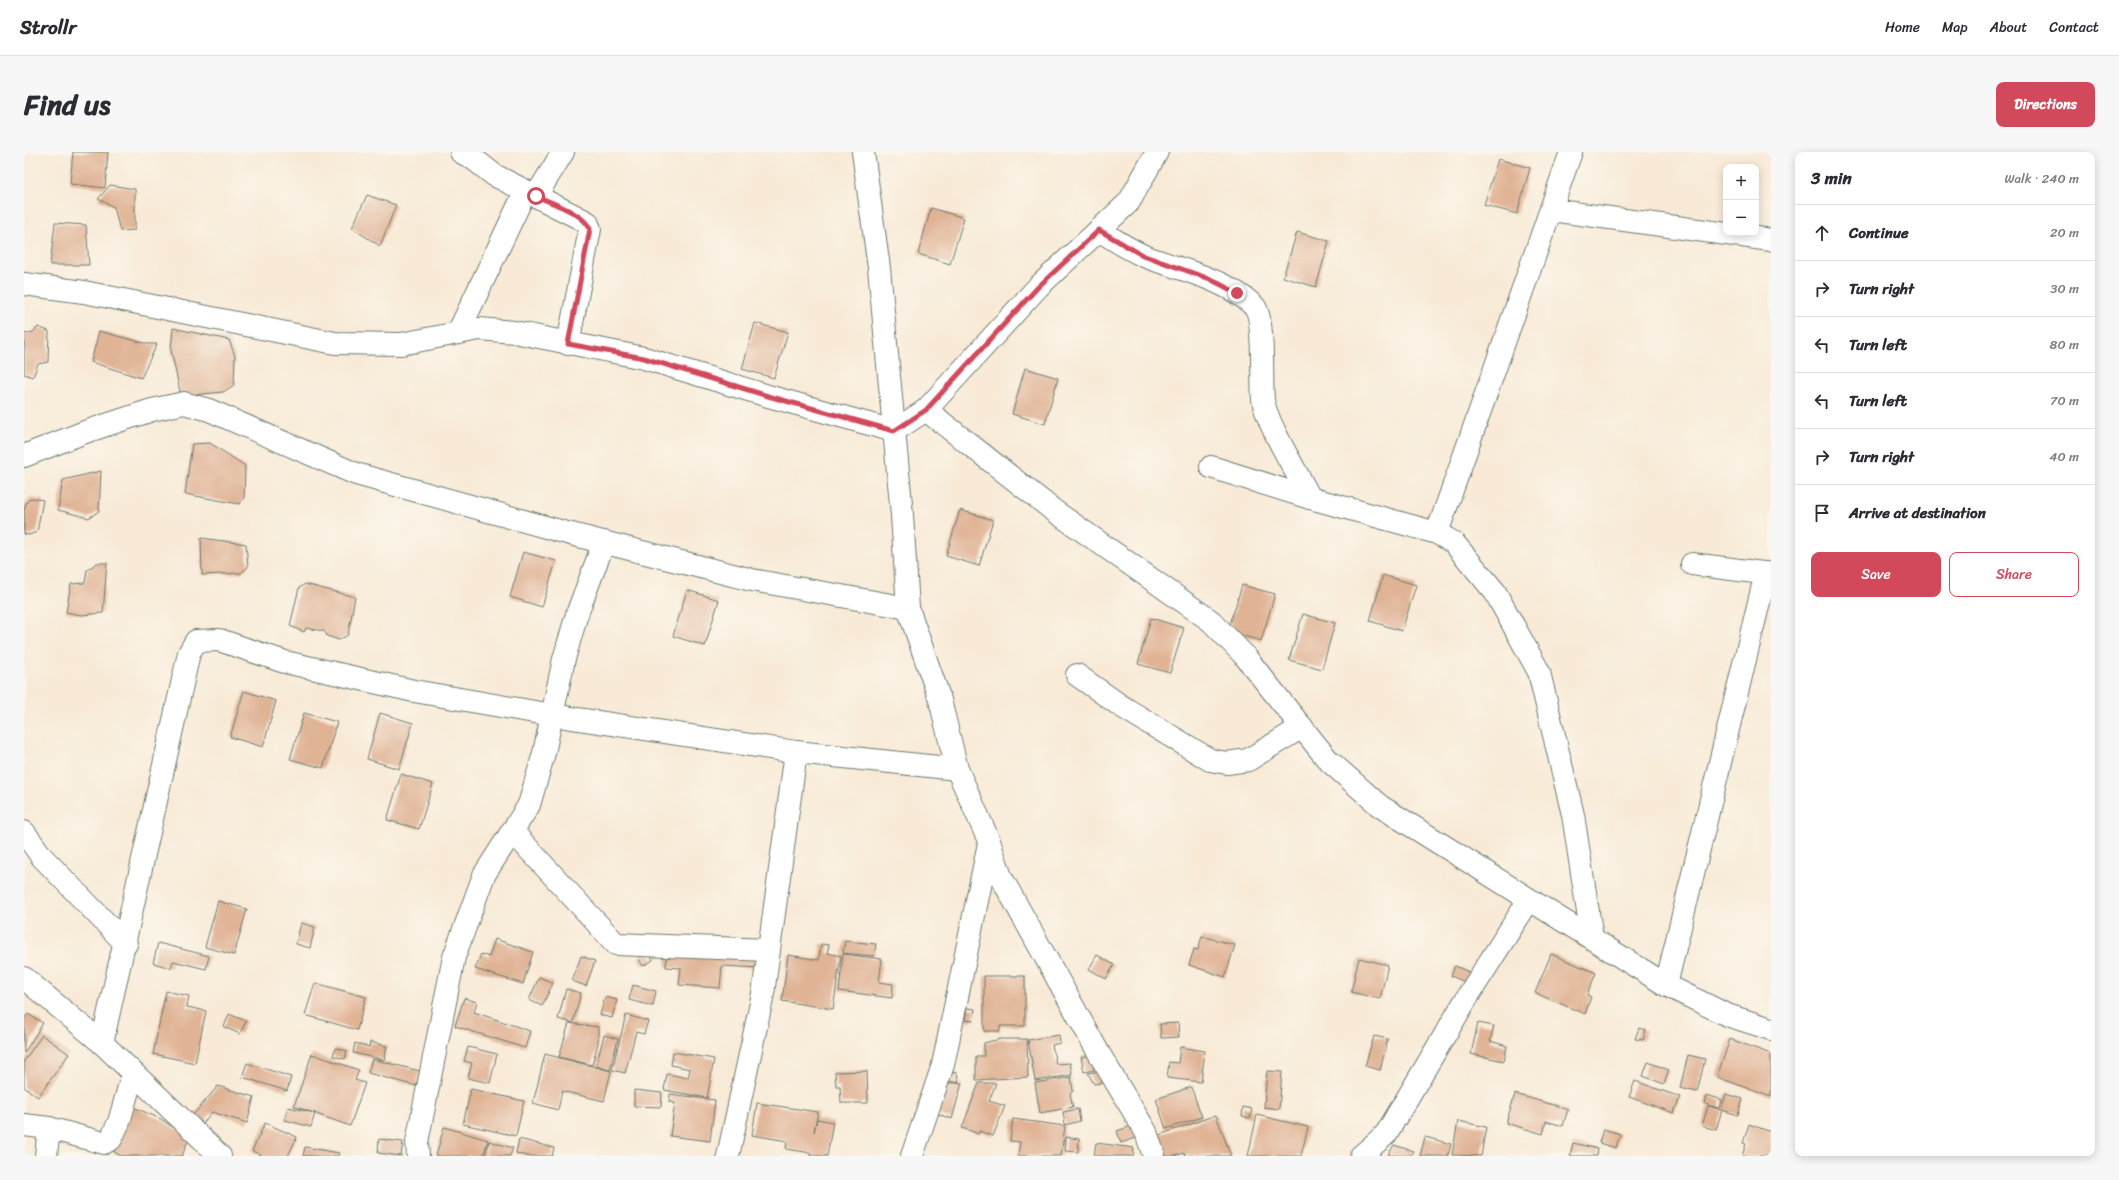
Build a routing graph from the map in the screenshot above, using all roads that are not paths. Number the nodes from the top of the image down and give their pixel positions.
1 (461, 152) edge
2 (563, 152) edge
3 (863, 152) edge
4 (1157, 152) edge
5 (1571, 152) edge
6 (530, 194) junction
7 (1551, 210) junction
8 (1099, 230) junction
9 (1771, 240) edge
10 (24, 284) edge
11 (458, 333) junction
12 (568, 344) junction
13 (926, 410) junction
14 (894, 431) junction
15 (24, 456) edge
16 (1211, 467) dead end
17 (1310, 498) junction
18 (1437, 533) junction
19 (604, 542) junction
20 (1692, 564) dead end
21 (1768, 574) edge
22 (908, 608) junction
23 (1077, 675) dead end
24 (552, 715) junction
25 (1302, 727) junction
26 (796, 752) junction
27 (957, 769) junction
28 (24, 832) edge
29 (513, 832) junction
30 (989, 841) junction
31 (1529, 900) junction
32 (1592, 938) junction
33 (126, 944) junction
34 (769, 950) junction
35 (24, 978) edge
36 (1666, 985) junction
37 (1771, 1029) edge
38 (102, 1043) junction
39 (133, 1073) junction
40 (24, 1125) edge
41 (49, 1128) junction
42 (46, 1156) edge
43 (220, 1156) edge
44 (418, 1156) edge
45 (728, 1156) edge
46 (912, 1156) edge
47 (1154, 1156) edge
48 (1362, 1156) edge

1 - 6 street
2 - 6 street
3 - 14 street
4 - 8 street
5 - 7 street
6 - 11 street
6 - 12 street
7 - 9 street
7 - 18 street
8 - 13 street
8 - 17 street
10 - 11 street
11 - 12 street
12 - 14 street
13 - 14 street
13 - 25 street
14 - 22 street
15 - 19 street
16 - 17 street
17 - 18 street
18 - 32 street
19 - 22 street
19 - 24 street
20 - 21 street
21 - 36 street
22 - 27 street
23 - 25 street
24 - 26 street
24 - 29 street
24 - 33 street
25 - 31 street
26 - 27 street
26 - 34 street
27 - 30 street
28 - 33 street
29 - 34 street
29 - 44 street
30 - 46 street
30 - 47 street
31 - 32 street
31 - 48 street
32 - 36 street
33 - 38 street
34 - 45 street
35 - 38 street
36 - 37 street
38 - 39 street
39 - 41 street
39 - 43 street
40 - 41 street
41 - 42 street

